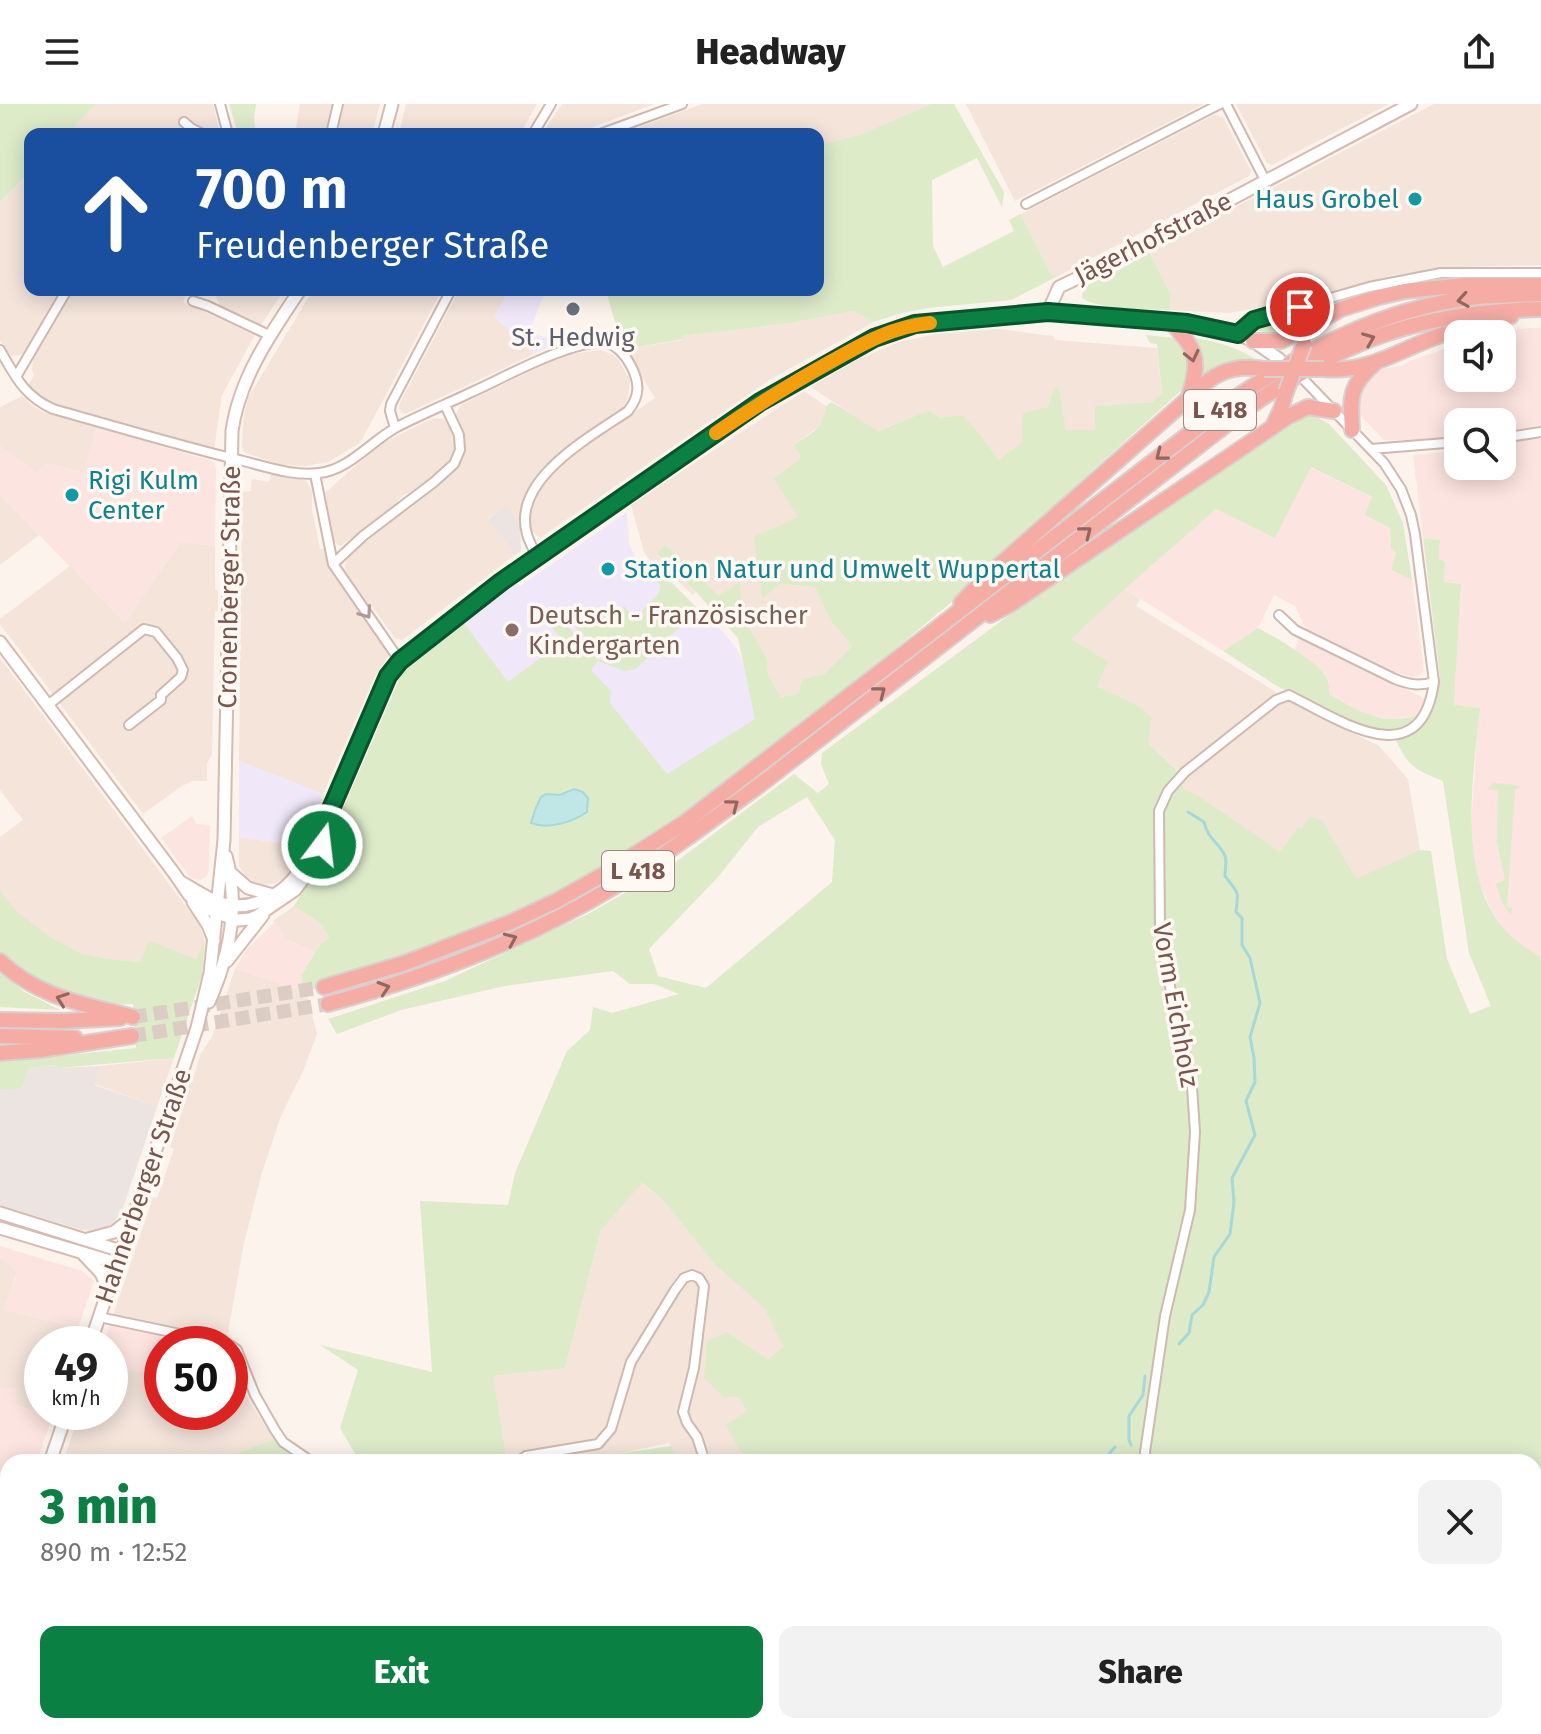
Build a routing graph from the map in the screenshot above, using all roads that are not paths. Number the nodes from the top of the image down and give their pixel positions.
1 (220, 104) edge
2 (338, 104) edge
3 (392, 104) edge
4 (551, 104) edge
5 (682, 104) edge
6 (1220, 104) edge
7 (1226, 104) edge
8 (1411, 104) edge
9 (184, 122) dead end
10 (191, 128) edge
11 (226, 128) edge
12 (332, 128) edge
13 (386, 128) edge
14 (537, 128) edge
15 (616, 128) edge
16 (1265, 180) junction
17 (1026, 204) dead end
18 (1541, 273) edge
19 (1541, 285) edge
20 (1541, 294) edge
21 (63, 296) edge
22 (296, 296) edge
23 (448, 296) edge
24 (193, 301) dead end
25 (1536, 309) edge
26 (1048, 312) junction
27 (1171, 322) junction
28 (1314, 324) junction
29 (1238, 334) junction
30 (271, 336) junction
31 (1253, 341) junction
32 (0, 350) edge
33 (1279, 359) dead end
34 (1375, 363) junction
35 (1295, 370) junction
36 (16, 377) junction
37 (1305, 381) dead end
38 (1189, 396) junction
39 (445, 405) junction
40 (1334, 411) junction
41 (395, 428) junction
42 (1272, 428) junction
43 (1352, 430) junction
44 (1541, 432) edge
45 (1516, 436) edge
46 (1444, 443) edge
47 (1371, 449) junction
48 (232, 458) junction
49 (315, 474) junction
50 (537, 557) junction
51 (333, 564) junction
52 (1279, 615) dead end
53 (944, 624) junction
54 (958, 632) junction
55 (0, 642) edge
56 (400, 661) junction
57 (1434, 682) junction
58 (48, 705) junction
59 (129, 725) dead end
60 (327, 818) junction
61 (226, 873) junction
62 (191, 892) junction
63 (273, 895) junction
64 (233, 900) junction
65 (215, 908) junction
66 (269, 909) junction
67 (239, 919) junction
68 (214, 940) junction
69 (0, 961) edge
70 (221, 972) junction
71 (324, 987) tunnel mouth
72 (328, 1004) tunnel mouth
73 (0, 1020) edge
74 (197, 1028) junction
75 (0, 1036) edge
76 (0, 1053) edge
77 (0, 1213) edge
78 (133, 1217) junction
79 (41, 1225) junction
80 (0, 1228) edge
81 (37, 1239) junction
82 (87, 1239) junction
83 (82, 1254) junction
84 (119, 1257) junction
85 (108, 1290) junction
86 (99, 1317) junction
87 (96, 1326) edge
88 (144, 1327) edge
89 (248, 1378) edge
90 (61, 1430) edge
91 (53, 1454) edge
92 (300, 1454) edge
93 (538, 1454) edge
94 (702, 1454) edge
95 (1145, 1454) edge

1 - 11 street
2 - 12 street
3 - 13 main road
4 - 14 street
5 - 15 street
6 - 17 street
7 - 16 street
8 - 16 main road, Jägerhofstraße
9 - 10 street
16 - 26 main road, Jägerhofstraße
18 - 29 street
19 - 28 highway
20 -> 53 highway, L 418
21 - 36 street
22 - 30 main road, Cronenberger Straße
23 - 41 street
24 - 30 street
25 - 34 highway
54 -> 25 highway, L 418
26 - 27 main road
26 - 50 main road
27 - 29 main road
27 -> 38 highway
28 - 31 highway
28 - 35 highway, bridge
29 - 31 main road
30 - 48 main road, Cronenberger Straße
31 - 33 main road
32 - 36 street
34 - 35 highway, bridge
34 - 43 highway
35 - 38 highway, bridge
35 - 42 highway, bridge
36 - 48 street
37 - 40 street, Vorm Eichholz
38 - 53 highway
39 - 41 street
39 - 50 street
39 - 51 street
40 - 42 highway
40 - 43 street, Vorm Eichholz
41 - 49 street
42 - 54 highway
43 - 47 street, Vorm Eichholz
44 - 45 street
46 - 47 street
47 - 57 street, Vorm Eichholz
48 - 49 street
48 - 61 main road, Cronenberger Straße
49 - 51 street
50 - 56 main road
51 -> 56 street
52 - 57 street
53 - 71 highway, L 418
72 -> 54 highway, L 418
55 - 58 main road
56 - 60 main road
57 - 95 street, Vorm Eichholz
58 - 59 street
58 - 62 main road
60 - 63 main road
60 - 66 main road
61 - 62 main road
61 - 63 main road
61 - 64 main road, Cronenberger Straße
61 - 65 main road, Cronenberger Straße
62 - 65 main road
62 - 68 main road
63 - 64 main road
64 - 65 main road
64 - 67 main road, Cronenberger Straße
65 - 67 main road
65 - 68 main road, Hahnerberger Straße
66 - 67 main road
66 - 70 main road
67 - 70 main road, Hahnerberger Straße
68 - 74 main road, Hahnerberger Straße
73 -> 69 highway
70 - 74 main road, Hahnerberger Straße
74 - 78 main road, Hahnerberger Straße
75 - 76 highway
77 - 79 main road
78 - 82 main road
78 - 84 main road, Hahnerberger Straße
79 - 81 main road
79 - 82 main road
80 - 81 main road
81 - 83 main road
82 - 84 main road
83 - 84 main road
83 - 85 main road
84 - 85 main road, Hahnerberger Straße
85 - 86 main road, Hahnerberger Straße
86 - 87 main road, Hahnerberger Straße
86 - 88 street
89 - 92 street
90 - 91 main road
93 - 94 street

